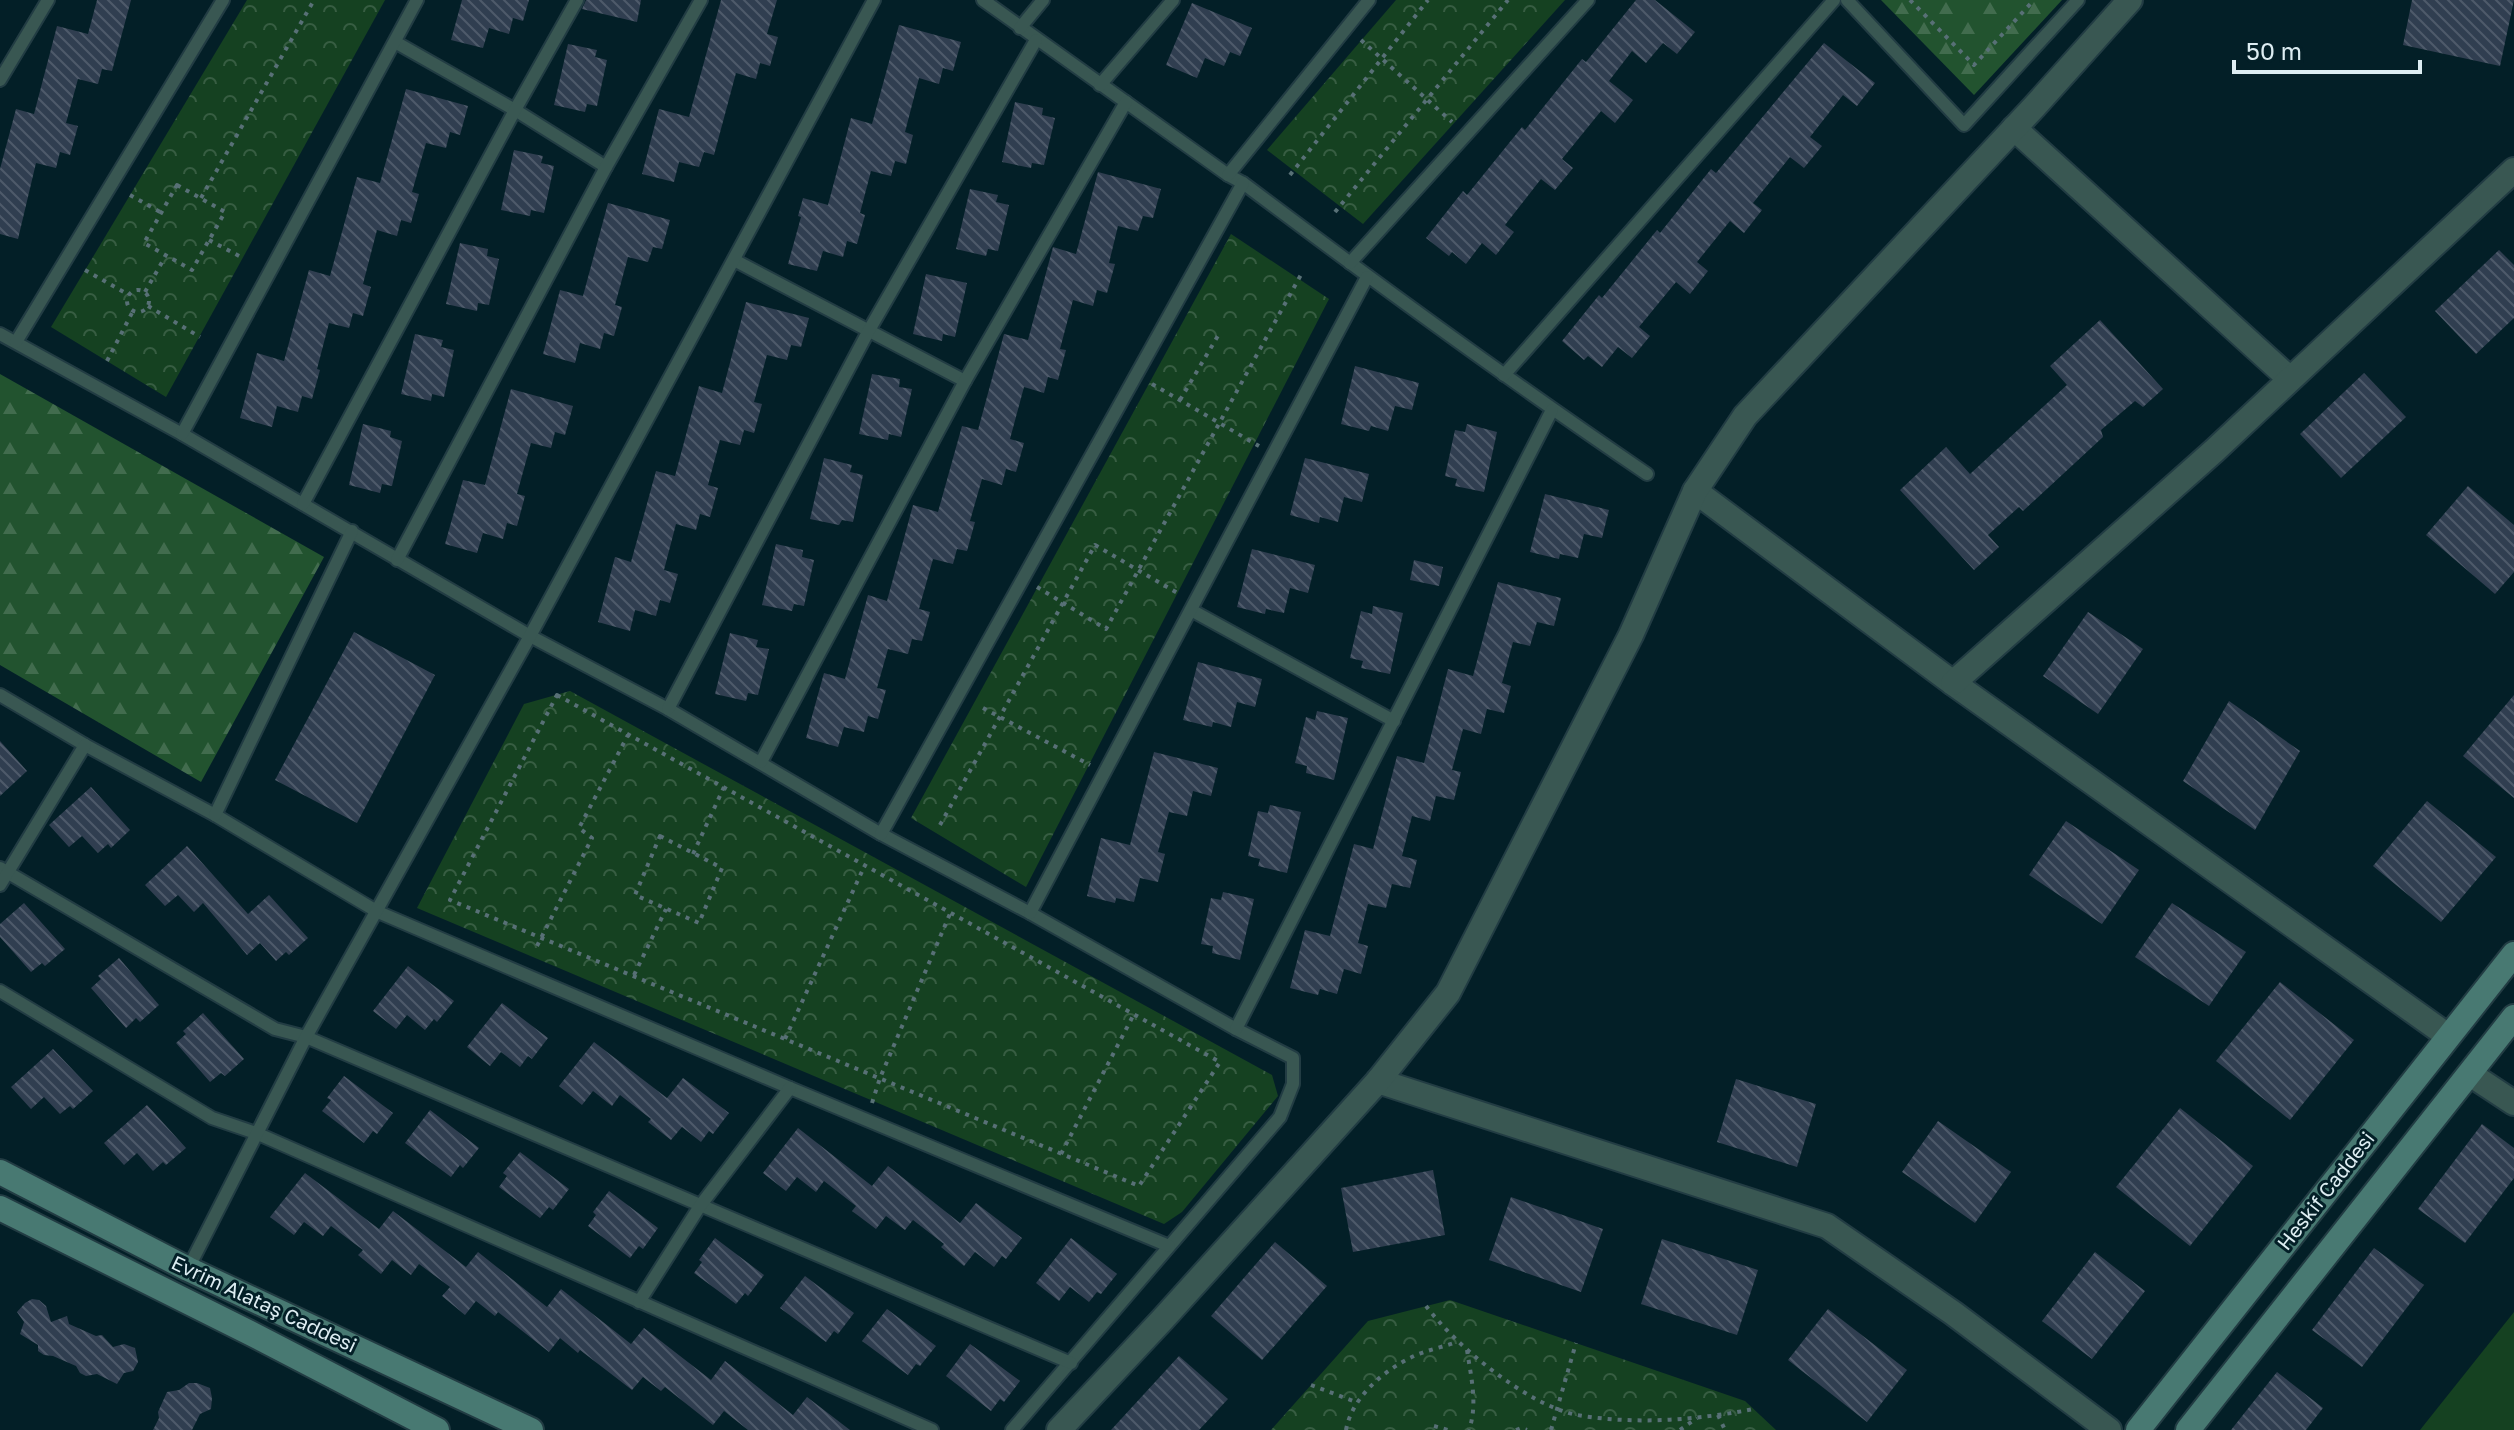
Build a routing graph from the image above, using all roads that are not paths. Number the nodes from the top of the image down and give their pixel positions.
1 (48, 0) edge
2 (223, 0) edge
3 (417, 0) edge
4 (577, 0) edge
5 (701, 0) edge
6 (874, 0) edge
7 (983, 0) edge
8 (1043, 0) edge
9 (1173, 0) edge
10 (1369, 0) edge
11 (1588, 0) edge
12 (1834, 0) edge
13 (1847, 0) edge
14 (2078, 0) edge
15 (2130, 0) edge
16 (1020, 28) junction
17 (1036, 40) junction
18 (395, 42) junction
19 (0, 80) edge
20 (1100, 85) junction
21 (1126, 102) junction
22 (515, 110) junction
23 (2014, 128) junction
24 (606, 167) junction
25 (2514, 170) edge
26 (1228, 175) junction
27 (1243, 183) junction
28 (734, 260) junction
29 (1350, 263) junction
30 (1367, 277) junction
31 (868, 332) junction
32 (0, 334) edge
33 (16, 342) junction
34 (1504, 375) junction
35 (2290, 379) junction
36 (965, 381) junction
37 (1552, 410) junction
38 (182, 434) junction
39 (1647, 474) dead end
40 (1695, 491) junction
41 (303, 504) junction
42 (352, 531) junction
43 (397, 560) junction
44 (1193, 607) junction
45 (530, 636) junction
46 (1953, 683) junction
47 (0, 695) edge
48 (668, 709) junction
49 (1394, 721) junction
50 (85, 745) junction
51 (761, 762) junction
52 (215, 815) junction
53 (881, 834) junction
54 (4, 870) edge
55 (0, 885) edge
56 (378, 912) junction
57 (1030, 913) junction
58 (2514, 954) edge
59 (0, 991) edge
60 (2514, 1017) edge
61 (1236, 1029) junction
62 (2448, 1036) junction
63 (306, 1037) junction
64 (2470, 1074) junction
65 (1378, 1081) junction
66 (790, 1088) junction
67 (2514, 1103) edge
68 (256, 1133) junction
69 (0, 1172) edge
70 (700, 1206) junction
71 (0, 1208) edge
72 (1169, 1246) junction
73 (188, 1269) junction
74 (639, 1302) junction
75 (1071, 1363) junction
76 (437, 1430) edge
77 (531, 1430) edge
78 (932, 1430) edge
79 (1012, 1430) edge
80 (1059, 1430) edge
81 (2109, 1430) edge
82 (2138, 1430) edge
83 (2188, 1430) edge

1 - 19 lane
2 - 33 lane
3 - 18 lane
4 - 22 lane
5 - 24 lane
6 - 28 lane
7 - 16 lane
8 - 16 lane
9 - 20 lane
10 - 26 lane
11 - 29 lane
12 - 34 lane
13 - 14 lane
15 - 23 street
16 - 17 lane
17 - 20 lane
17 - 31 lane
18 - 22 lane
18 - 38 lane
20 - 21 lane
21 - 26 lane
21 - 36 lane
22 - 24 lane
22 - 41 lane
23 - 35 street
23 - 40 street
24 - 43 lane
25 - 35 street
26 - 27 lane
27 - 29 lane
27 - 53 lane
28 - 31 lane
28 - 45 lane
29 - 30 lane
30 - 34 lane
30 - 44 lane
31 - 36 lane
31 - 48 lane
32 - 33 lane
33 - 38 lane
34 - 37 lane
35 - 46 street
36 - 51 lane
37 - 39 lane
37 - 49 lane
38 - 41 lane
40 - 46 street
40 - 65 street
41 - 42 lane
42 - 43 lane
42 - 52 lane
43 - 45 lane
44 - 49 lane
44 - 57 lane
45 - 48 lane
45 - 56 lane
46 - 62 street
47 - 50 lane
48 - 51 lane
49 - 61 lane
50 - 52 lane
50 - 54 lane
51 - 53 lane
52 - 56 lane
53 - 57 lane
54 - 55 lane
54 - 63 lane
56 - 63 lane
56 - 66 lane
57 - 61 lane
58 - 62 main road, Heskif Caddesi
59 - 68 lane
60 - 64 main road
61 - 72 lane
62 - 82 main road, Heskif Caddesi
63 - 68 lane
63 - 70 lane
64 - 67 street
64 - 83 main road
65 - 80 street
65 - 81 street
66 - 70 lane
66 - 72 lane
68 - 73 lane
68 - 74 lane
69 - 73 main road, Evrim Alataş Caddesi
70 - 74 lane
70 - 75 lane
71 - 76 main road, Evrim Alataş Caddesi
72 - 75 lane
73 - 77 main road, Evrim Alataş Caddesi
74 - 78 lane
75 - 79 lane

